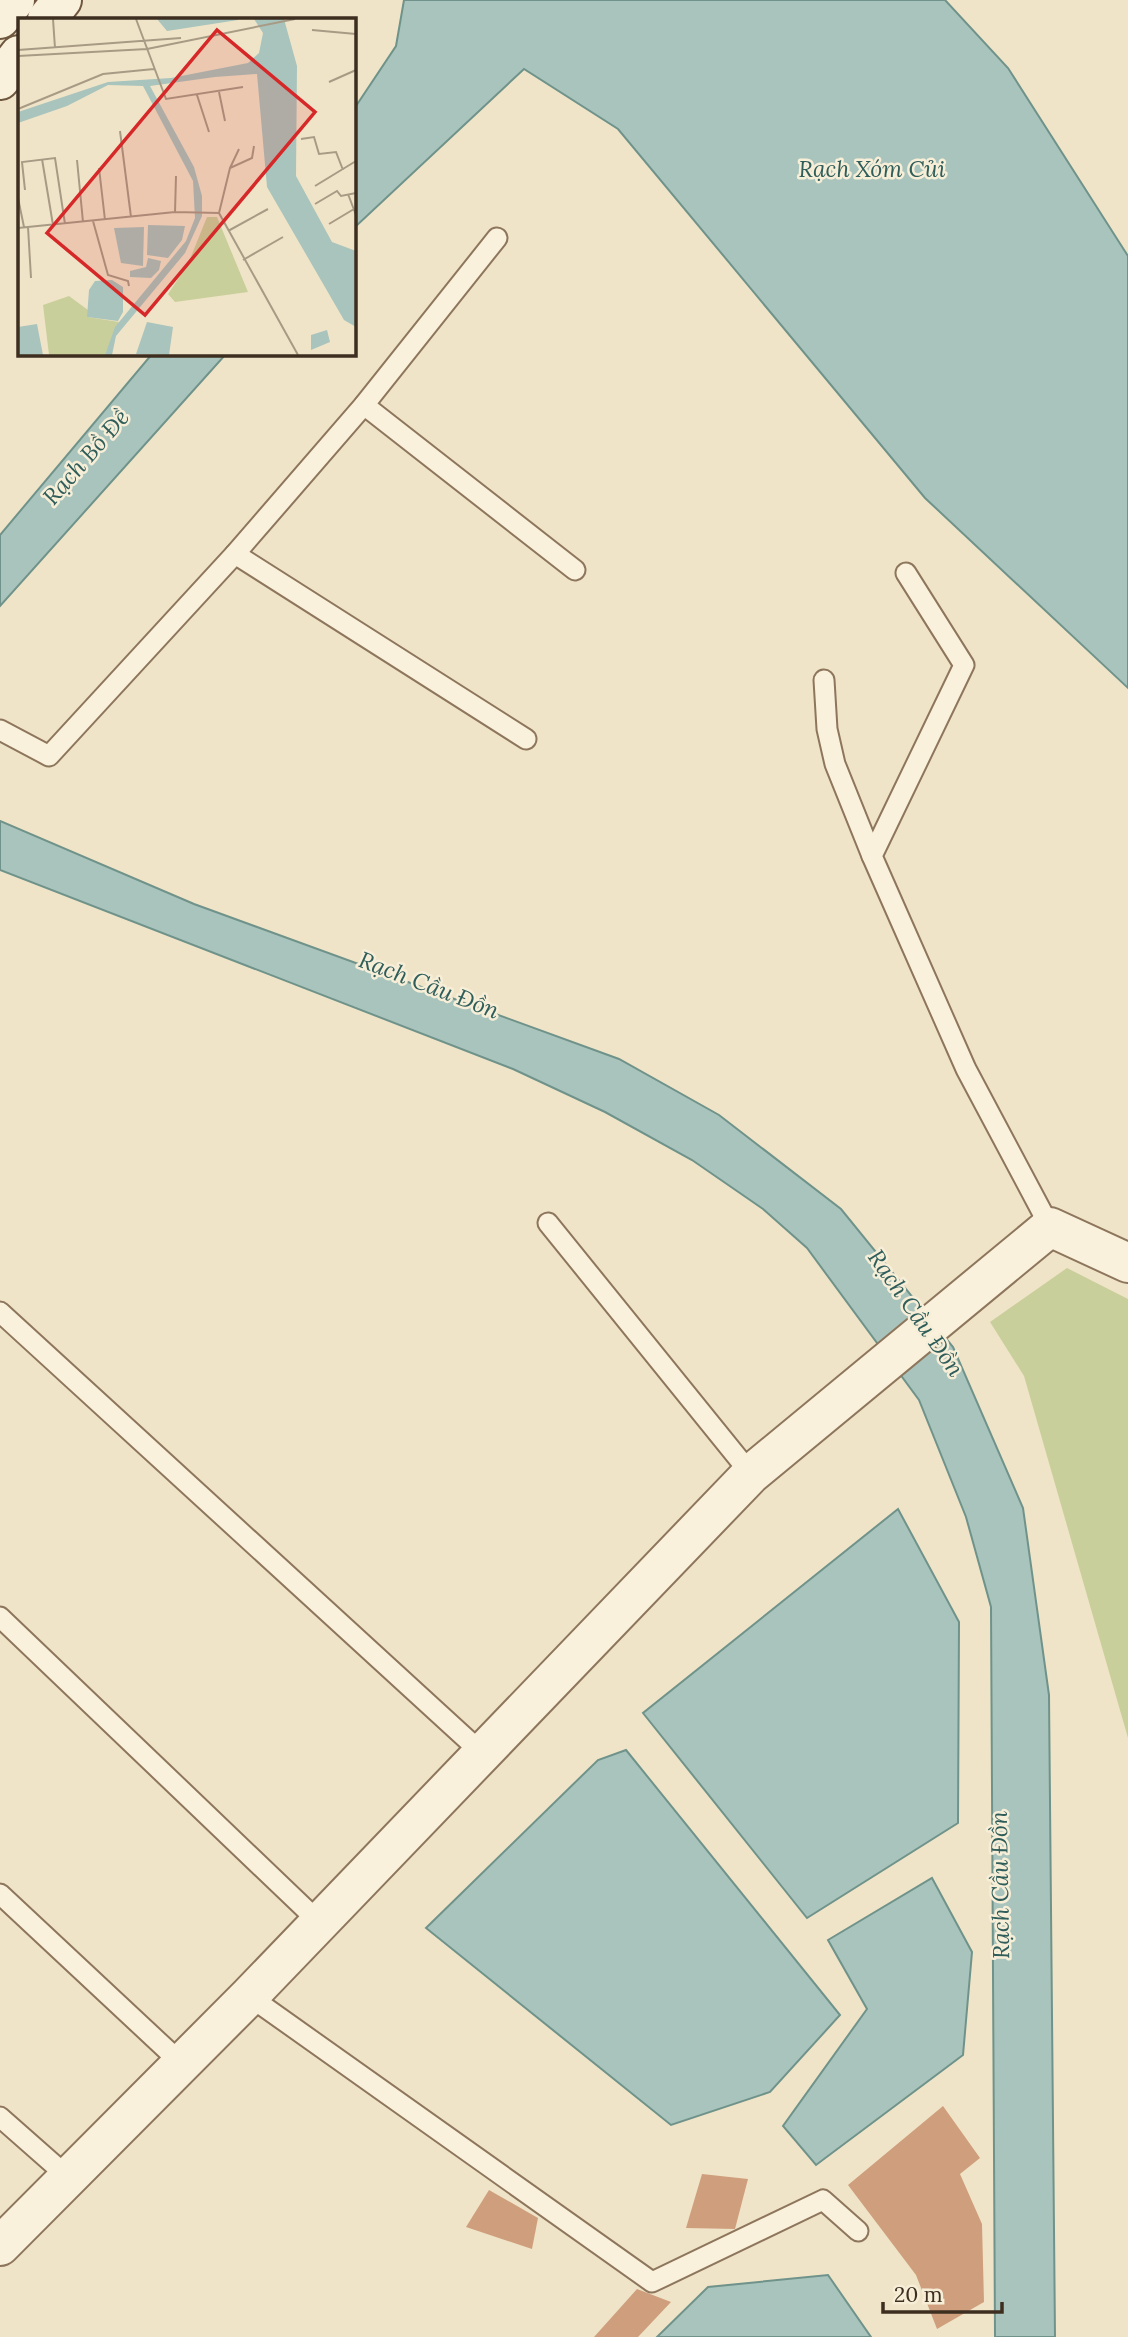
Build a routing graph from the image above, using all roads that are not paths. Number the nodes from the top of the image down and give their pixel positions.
1 (15, 0) edge
2 (62, 0) edge
3 (48, 18) edge
4 (0, 19) edge
5 (18, 56) edge
6 (0, 80) edge
7 (497, 237) dead end
8 (364, 405) junction
9 (235, 554) junction
10 (575, 570) dead end
11 (906, 573) dead end
12 (824, 680) dead end
13 (0, 730) edge
14 (526, 738) dead end
15 (872, 856) junction
16 (548, 1223) dead end
17 (1050, 1227) junction
18 (1128, 1263) edge
19 (0, 1312) edge
20 (751, 1474) junction
21 (0, 1617) edge
22 (483, 1754) junction
23 (0, 1894) edge
24 (320, 1923) junction
25 (249, 1996) junction
26 (181, 2063) junction
27 (0, 2117) edge
28 (68, 2177) junction
29 (858, 2231) dead end
30 (0, 2246) edge

1 - 4 street
2 - 3 street
5 - 6 street
7 - 8 lane
8 - 9 lane
8 - 10 lane
9 - 13 lane
9 - 14 lane
11 - 15 lane
12 - 15 lane
15 - 17 lane
16 - 20 lane
17 - 18 street
17 - 20 street
19 - 22 lane
20 - 22 street
21 - 24 lane
22 - 24 street
23 - 26 lane
24 - 25 street
25 - 26 street
25 - 29 lane
26 - 28 street
27 - 28 lane
28 - 30 street

